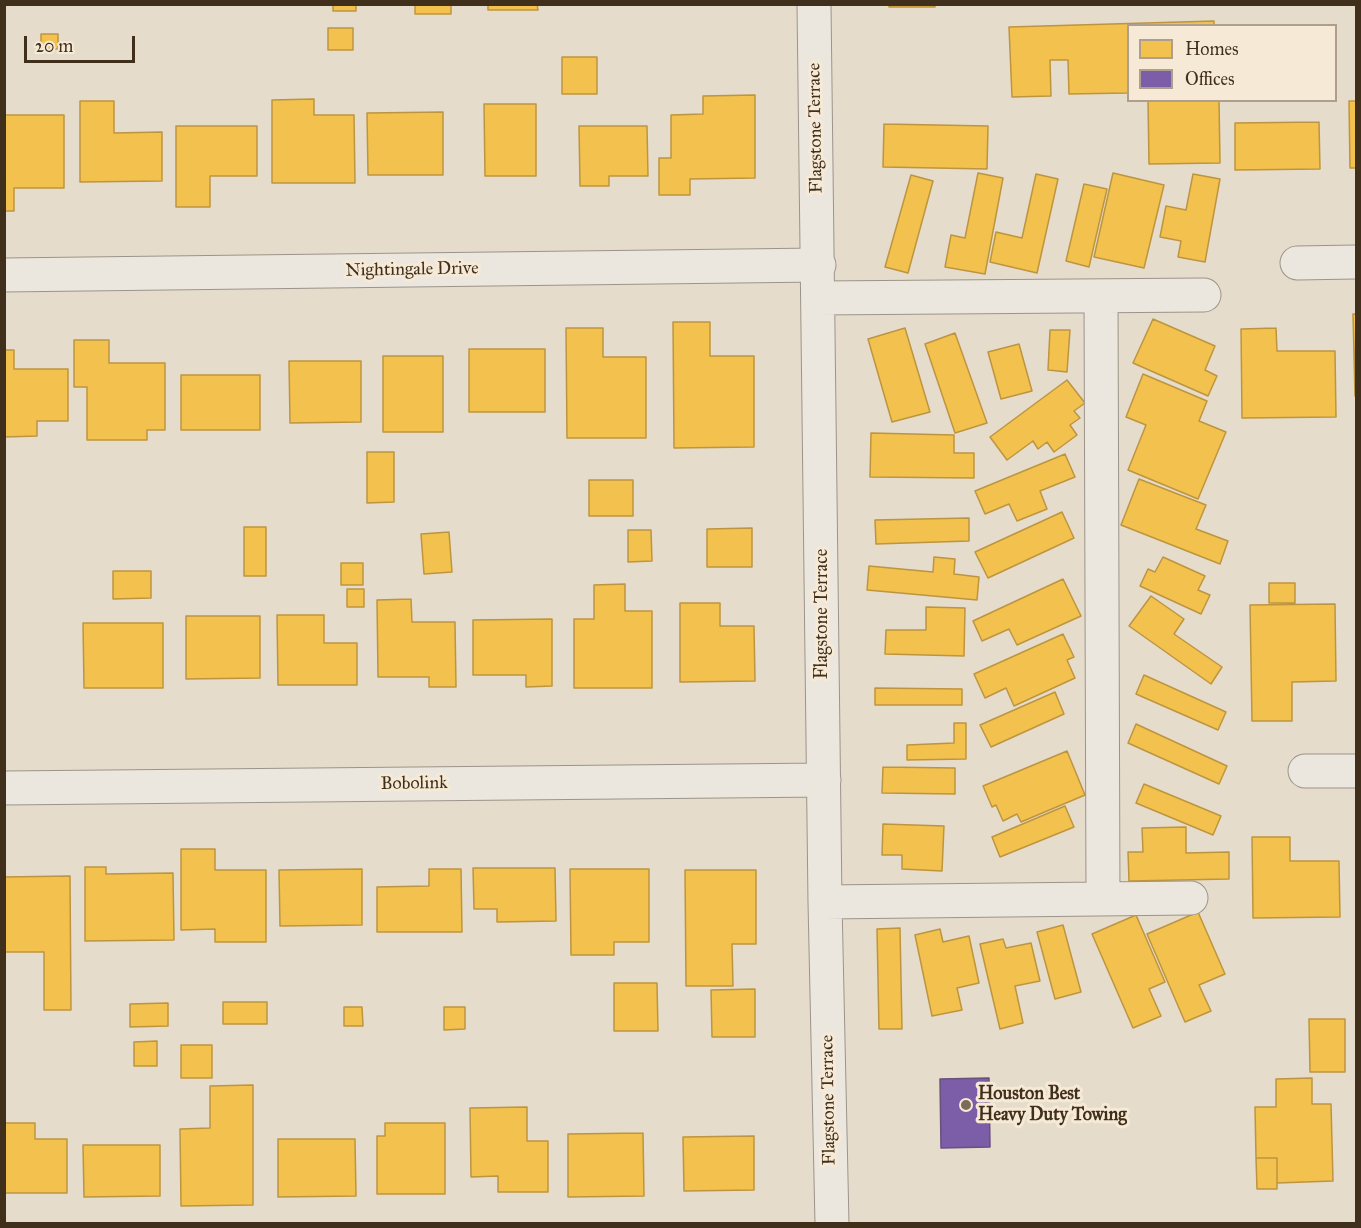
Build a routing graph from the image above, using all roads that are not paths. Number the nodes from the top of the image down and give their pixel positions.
1 (814, 4) edge
2 (1356, 262) edge
3 (1297, 263) dead end
4 (819, 265) junction
5 (4, 275) edge
6 (1204, 295) dead end
7 (1101, 296) junction
8 (819, 298) junction
9 (1305, 771) dead end
10 (1356, 771) edge
11 (824, 780) junction
12 (4, 788) edge
13 (1191, 898) dead end
14 (1103, 899) junction
15 (825, 902) junction
16 (832, 1224) edge

1 - 4 street, Flagstone Terrace
2 - 3 street
4 - 5 street, Nightingale Drive
4 - 8 street, Flagstone Terrace
6 - 7 street
7 - 8 street
7 - 14 street
8 - 11 street, Flagstone Terrace
9 - 10 street
11 - 12 street, Bobolink
11 - 15 street, Flagstone Terrace
13 - 14 street
14 - 15 street
15 - 16 street, Flagstone Terrace

